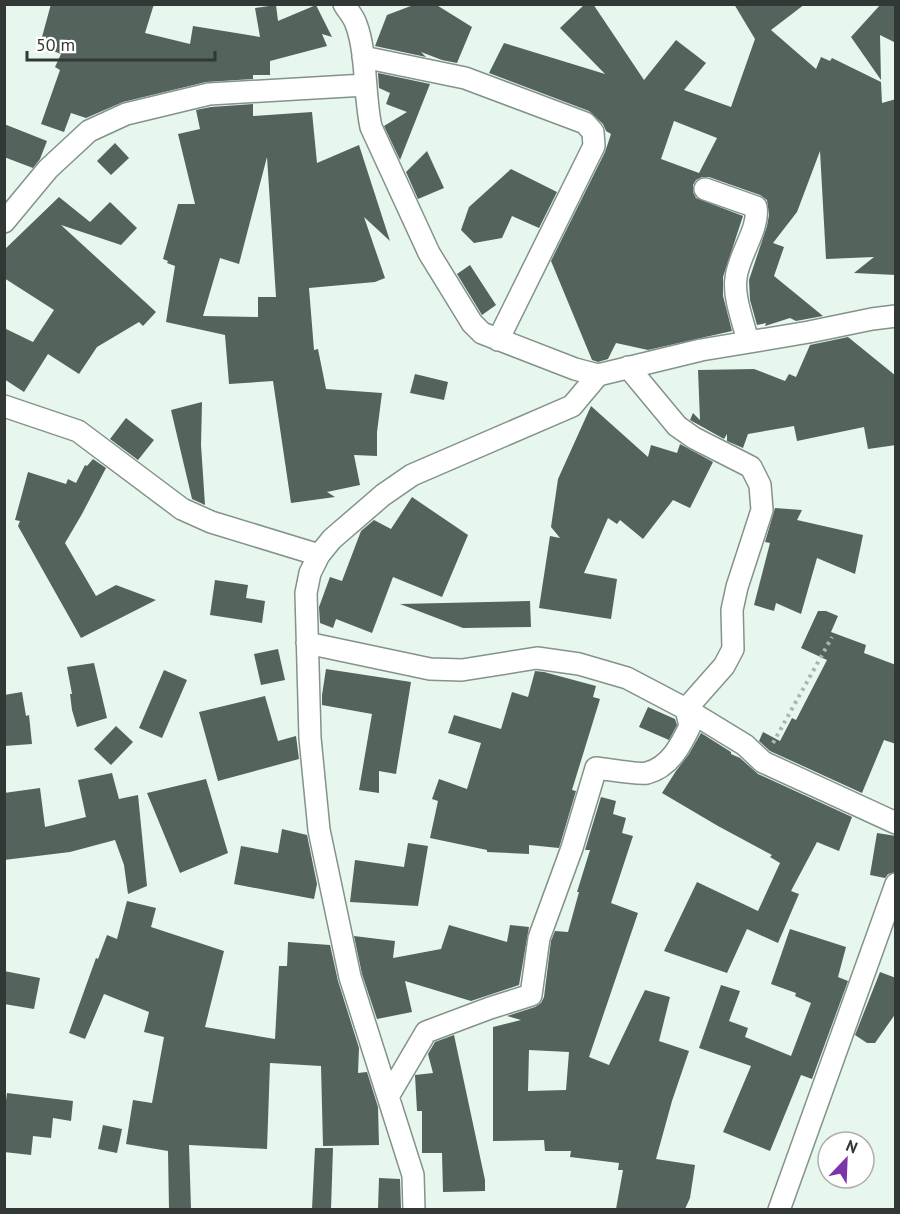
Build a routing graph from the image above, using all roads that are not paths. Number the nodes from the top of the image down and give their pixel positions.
1 (344, 4) edge
2 (363, 57) junction
3 (365, 85) junction
4 (705, 189) dead end
5 (4, 222) edge
6 (896, 316) edge
7 (498, 340) junction
8 (748, 342) junction
9 (628, 367) junction
10 (598, 375) junction
11 (4, 406) edge
12 (319, 555) junction
13 (307, 643) junction
14 (686, 709) junction
15 (896, 823) edge
16 (896, 884) edge
17 (389, 1095) junction
18 (414, 1209) edge
19 (779, 1209) edge

1 - 2 street
2 - 3 street
2 - 7 street
3 - 5 street
3 - 7 street
4 - 8 street
6 - 8 street
7 - 10 street
8 - 9 street
9 - 10 street
9 - 14 street
10 - 12 street
11 - 12 street
12 - 13 street
13 - 14 street
13 - 17 street
14 - 15 street
14 - 17 street
16 - 19 street
17 - 18 street

